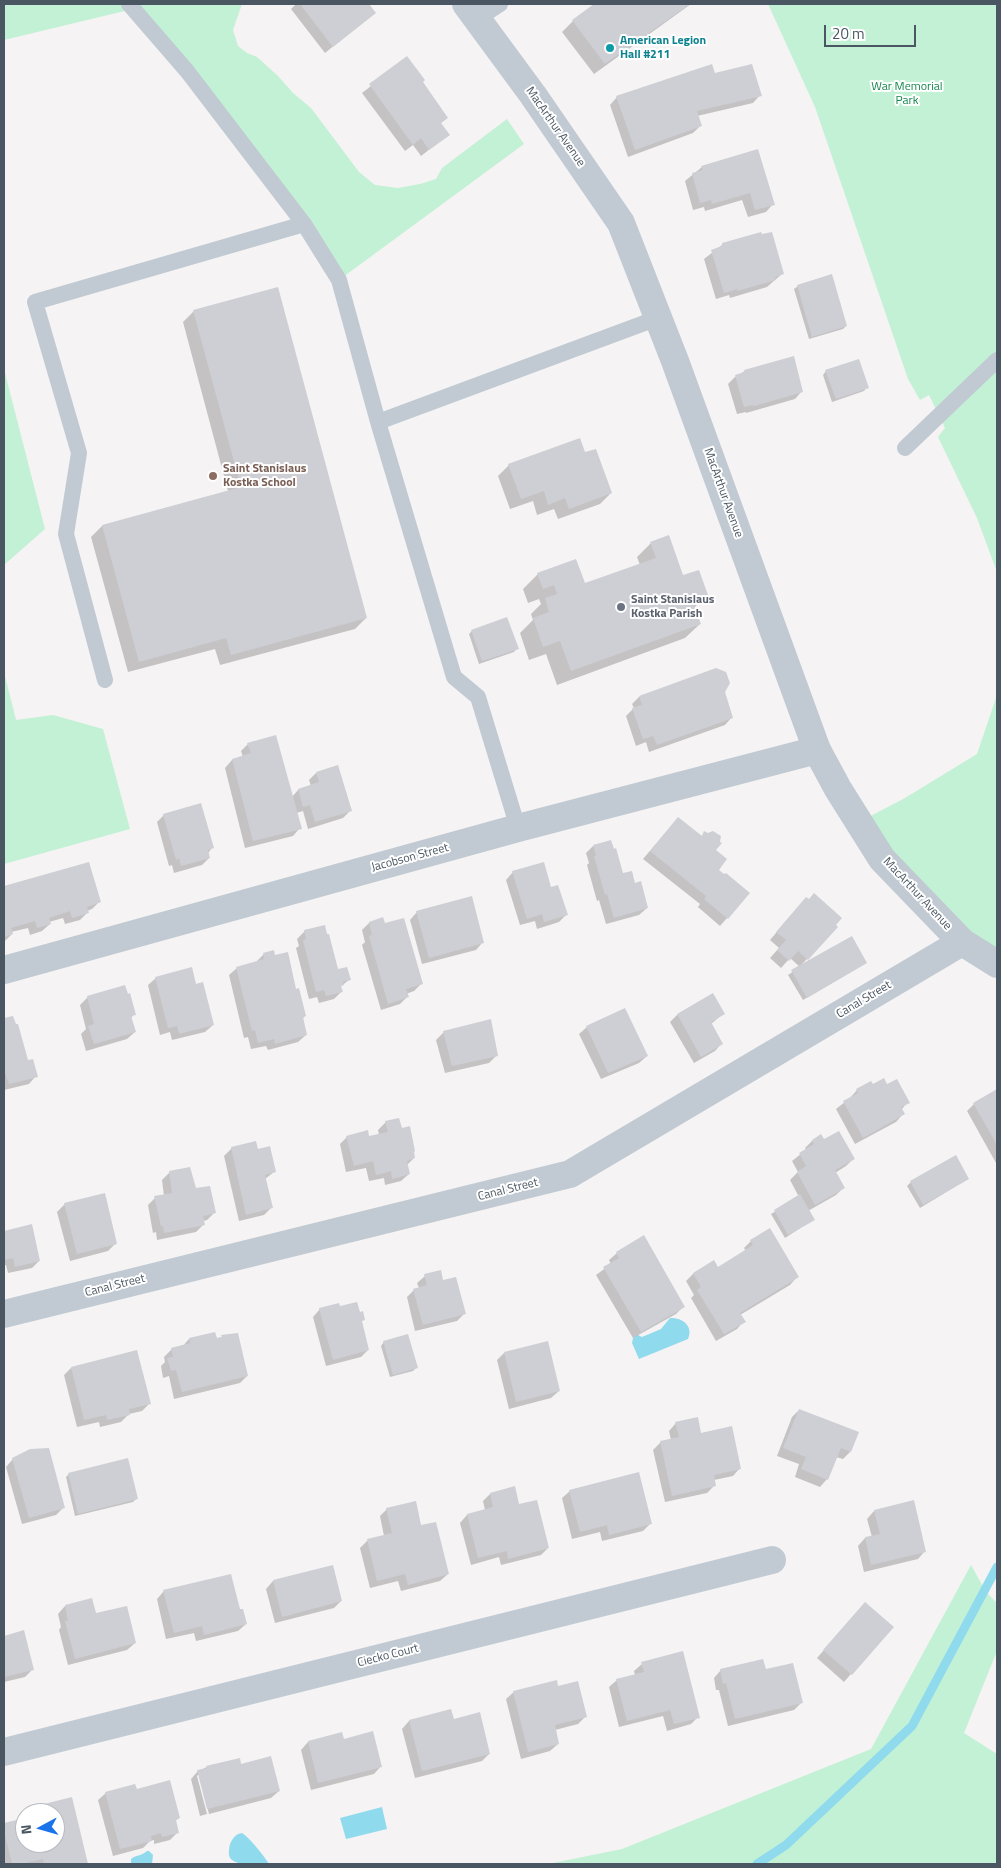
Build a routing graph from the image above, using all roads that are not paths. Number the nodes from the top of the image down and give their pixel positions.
1 (128, 4) edge
2 (500, 4) edge
3 (472, 11) edge
4 (304, 224) junction
5 (658, 318) junction
6 (997, 360) edge
7 (378, 422) junction
8 (906, 448) dead end
9 (105, 680) dead end
10 (818, 750) junction
11 (518, 828) junction
12 (962, 942) junction
13 (997, 964) edge
14 (4, 970) edge
15 (4, 1314) edge
16 (772, 1560) dead end
17 (4, 1752) edge

1 - 4 lane
2 - 3 lane
3 - 5 street, MacArthur Avenue
4 - 7 lane
4 - 9 lane
5 - 7 lane
5 - 10 street, MacArthur Avenue
6 - 8 lane
7 - 11 lane
10 - 11 street, Jacobson Street
10 - 12 street, MacArthur Avenue
11 - 14 street, Jacobson Street
12 - 13 street, MacArthur Avenue
12 - 15 street, Canal Street
16 - 17 street, Ciecko Court

